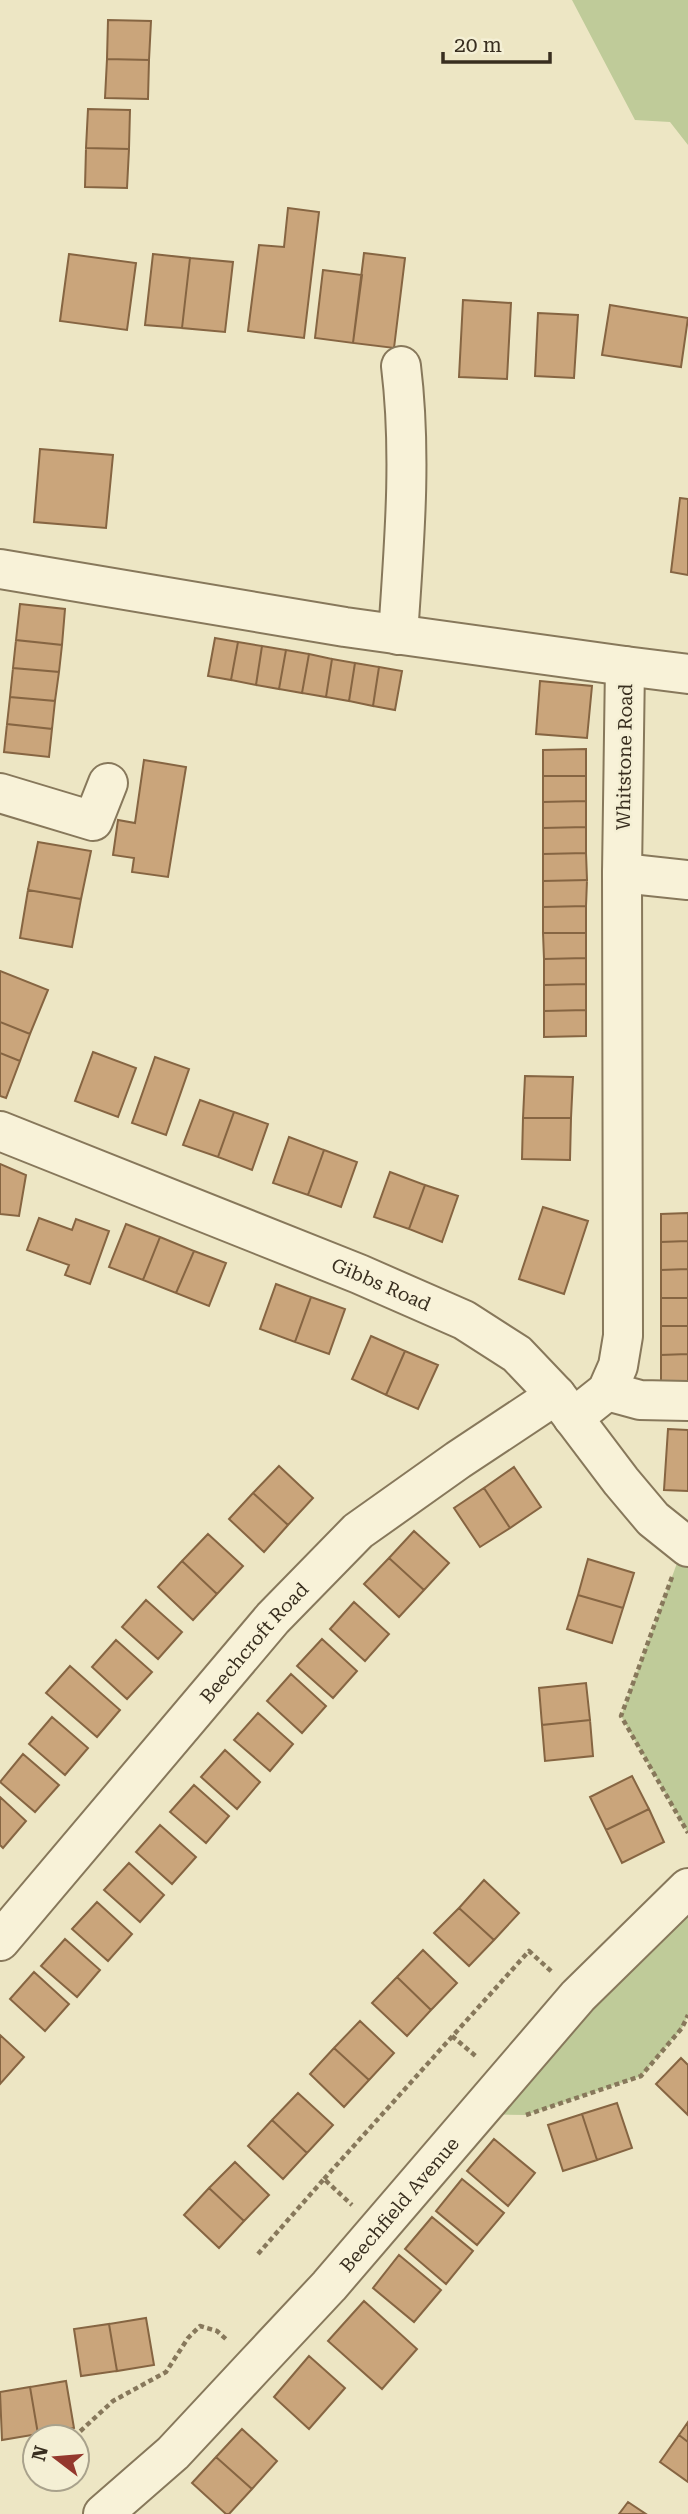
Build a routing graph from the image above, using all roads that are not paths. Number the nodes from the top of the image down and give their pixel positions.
1 (401, 366) dead end
2 (0, 569) edge
3 (398, 635) junction
4 (625, 666) junction
5 (688, 674) edge
6 (108, 783) dead end
7 (0, 793) edge
8 (622, 873) junction
9 (688, 880) edge
10 (0, 1130) edge
11 (607, 1391) junction
12 (688, 1401) edge
13 (564, 1407) junction
14 (686, 1546) edge
15 (688, 1888) edge
16 (0, 1941) edge
17 (103, 2514) edge

1 - 3 street
2 - 3 street, Whitstone Road
3 - 4 street, Whitstone Road
4 - 5 street
4 - 8 street, Whitstone Road
6 - 7 street
8 - 9 street
8 - 11 street, Whitstone Road
10 - 13 street, Gibbs Road
11 - 12 street
11 - 13 street
13 - 14 street, Gibbs Road
13 - 16 street, Beechcroft Road
15 - 17 street, Beechfield Avenue

